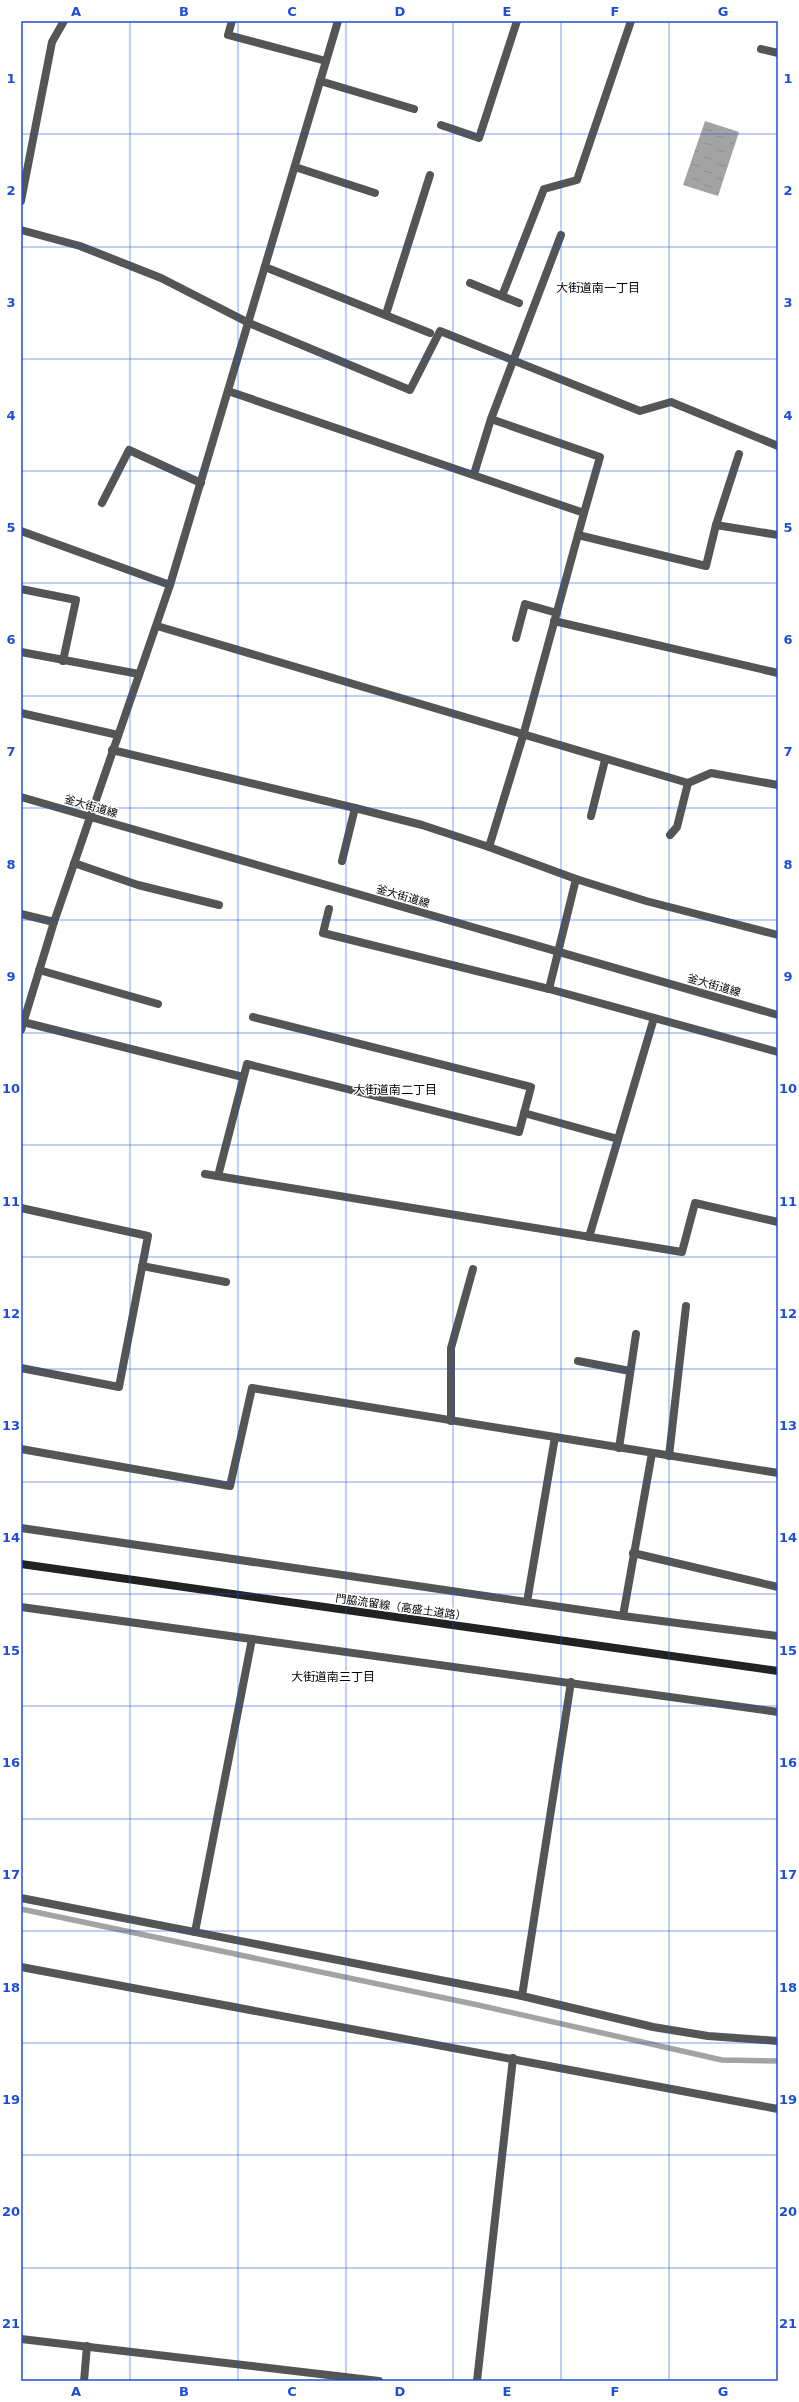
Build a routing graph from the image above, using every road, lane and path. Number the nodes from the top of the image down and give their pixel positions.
1 (64, 21) edge
2 (232, 21) edge
3 (338, 21) edge
4 (517, 21) edge
5 (631, 21) edge
6 (761, 49) dead end
7 (778, 53) edge
8 (326, 62) junction
9 (320, 81) junction
10 (414, 109) dead end
11 (441, 125) dead end
12 (295, 167) junction
13 (430, 175) dead end
14 (375, 193) dead end
15 (21, 201) edge
16 (21, 230) edge
17 (561, 235) dead end
18 (265, 267) junction
19 (470, 283) dead end
20 (502, 296) junction
21 (519, 303) dead end
22 (386, 314) junction
23 (249, 323) junction
24 (430, 333) dead end
25 (513, 361) junction
26 (228, 391) junction
27 (491, 419) junction
28 (778, 446) edge
29 (739, 454) dead end
30 (474, 474) junction
31 (202, 483) junction
32 (102, 502) dead end
33 (584, 513) junction
34 (716, 524) junction
35 (21, 531) edge
36 (578, 535) junction
37 (778, 535) edge
38 (170, 585) junction
39 (21, 589) edge
40 (556, 617) junction
41 (157, 626) junction
42 (516, 638) dead end
43 (21, 652) edge
44 (63, 660) junction
45 (778, 673) edge
46 (139, 674) junction
47 (21, 713) edge
48 (118, 735) junction
49 (523, 736) junction
50 (112, 750) junction
51 (604, 760) junction
52 (688, 783) junction
53 (778, 785) edge
54 (21, 797) edge
55 (355, 808) junction
56 (90, 816) junction
57 (591, 816) dead end
58 (670, 835) dead end
59 (489, 848) junction
60 (342, 861) dead end
61 (74, 863) junction
62 (576, 879) junction
63 (219, 905) dead end
64 (329, 909) dead end
65 (21, 914) edge
66 (54, 922) junction
67 (778, 935) edge
68 (560, 952) junction
69 (39, 970) junction
70 (549, 990) junction
71 (158, 1004) dead end
72 (778, 1015) edge
73 (253, 1017) dead end
74 (654, 1018) junction
75 (22, 1026) edge
76 (778, 1052) edge
77 (243, 1077) junction
78 (524, 1113) junction
79 (618, 1139) junction
80 (205, 1174) dead end
81 (218, 1176) junction
82 (21, 1208) edge
83 (778, 1222) edge
84 (589, 1237) junction
85 (142, 1266) junction
86 (473, 1269) dead end
87 (226, 1282) dead end
88 (686, 1306) dead end
89 (636, 1334) dead end
90 (578, 1361) dead end
91 (21, 1368) edge
92 (630, 1370) junction
93 (451, 1420) junction
94 (555, 1437) junction
95 (619, 1448) junction
96 (21, 1450) edge
97 (652, 1453) junction
98 (669, 1456) junction
99 (778, 1473) edge
100 (21, 1528) edge
101 (634, 1552) junction
102 (21, 1564) edge
103 (778, 1587) edge
104 (527, 1602) junction
105 (21, 1607) edge
106 (623, 1616) junction
107 (778, 1636) edge
108 (252, 1639) junction
109 (778, 1671) edge
110 (571, 1682) junction
111 (778, 1712) edge
112 (21, 1898) edge
113 (195, 1932) junction
114 (21, 1968) edge
115 (522, 1996) junction
116 (778, 2041) edge
117 (513, 2058) junction
118 (778, 2109) edge
119 (21, 2339) edge
120 (87, 2346) junction
121 (84, 2381) edge
122 (379, 2381) edge
123 (476, 2381) edge

1 - 15 street
2 - 8 street
3 - 8 street
4 - 11 street
5 - 20 street
6 - 7 street
8 - 9 street
9 - 10 street
9 - 12 street
12 - 14 street
12 - 18 street
13 - 22 street
16 - 23 street
17 - 25 street
18 - 22 street
18 - 23 street
19 - 20 street
20 - 21 street
22 - 24 street
23 - 25 street
23 - 26 street
25 - 27 street
25 - 28 street
26 - 30 street
26 - 31 street
27 - 30 street
27 - 33 street
29 - 34 street
30 - 33 street
31 - 32 street
31 - 38 street
33 - 36 street
34 - 36 street
34 - 37 street
35 - 38 street
36 - 40 street
38 - 41 street
39 - 44 street
40 - 42 street
40 - 45 street
40 - 49 street
41 - 46 street
41 - 49 street
43 - 44 street
44 - 46 street
46 - 48 street
47 - 48 street
48 - 50 street
49 - 51 street
49 - 59 street
50 - 55 street
50 - 56 street
51 - 52 street
51 - 57 street
52 - 53 street
52 - 58 street
54 - 56 street, 釜大街道線
55 - 59 street
55 - 60 street
56 - 61 street
56 - 68 street, 釜大街道線
59 - 62 street
61 - 63 street
61 - 66 street
62 - 67 street
62 - 68 street
64 - 70 street
65 - 66 street
66 - 69 street
68 - 70 street
68 - 72 street, 釜大街道線
69 - 71 street
69 - 75 street
70 - 74 street
73 - 78 street
74 - 76 street
74 - 79 street
75 - 77 street
77 - 78 street
77 - 81 street
78 - 79 street
79 - 84 street
80 - 81 street
81 - 84 street
82 - 85 street
83 - 84 street
85 - 87 street
85 - 91 street
86 - 93 street
88 - 98 street
89 - 92 street
90 - 92 street
92 - 95 street
93 - 94 street
93 - 96 street
94 - 95 street
94 - 104 street
95 - 97 street
97 - 98 street
97 - 101 street
98 - 99 street
100 - 104 street
101 - 103 street
101 - 106 street
102 - 109 main road, 門脇流留線（高盛土道路）
104 - 106 street
105 - 108 street
106 - 107 street
108 - 110 street
108 - 113 street
110 - 111 street
110 - 115 street
112 - 113 street
113 - 115 street
114 - 117 street
115 - 116 street
117 - 118 street
117 - 123 street
119 - 120 street
120 - 121 street
120 - 122 street

